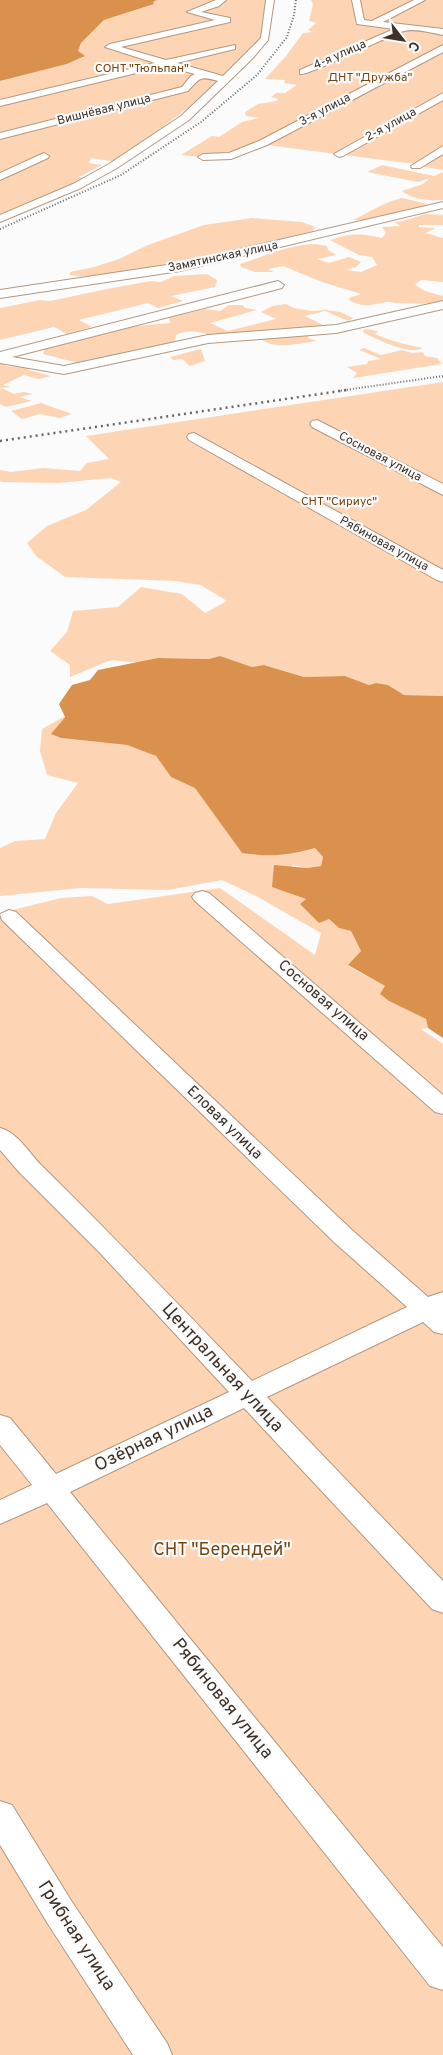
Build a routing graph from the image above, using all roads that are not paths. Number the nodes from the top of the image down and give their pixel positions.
1 (222, 0) edge
2 (270, 0) edge
3 (356, 0) edge
4 (422, 0) edge
5 (372, 24) junction
6 (404, 28) junction
7 (443, 32) edge
8 (232, 46) dead end
9 (443, 48) edge
10 (164, 63) junction
11 (303, 72) dead end
12 (204, 74) junction
13 (225, 80) junction
14 (443, 96) edge
15 (0, 103) edge
16 (0, 136) edge
17 (13, 142) dead end
18 (28, 149) dead end
19 (443, 149) edge
20 (339, 154) dead end
21 (202, 157) dead end
22 (416, 166) dead end
23 (0, 177) edge
24 (443, 206) edge
25 (0, 219) edge
26 (278, 285) dead end
27 (0, 294) edge
28 (443, 305) edge
29 (0, 358) edge
30 (317, 424) dead end
31 (194, 437) dead end
32 (443, 490) edge
33 (443, 577) edge
34 (202, 897) dead end
35 (9, 916) dead end
36 (443, 1107) edge
37 (0, 1135) edge
38 (437, 1312) edge
39 (247, 1394) junction
40 (0, 1426) edge
41 (51, 1489) junction
42 (0, 1514) edge
43 (443, 1601) edge
44 (0, 1815) edge
45 (443, 1974) edge
46 (154, 2055) edge

1 - 10 street
2 - 13 street
3 - 5 street
4 - 5 street
5 - 6 street
6 - 7 street
6 - 11 street, 4-я улица
8 - 10 street
9 - 21 street, 3-я улица
10 - 12 street
10 - 15 street
12 - 13 street
12 - 16 street, Вишнёвая улица
13 - 25 street
14 - 20 street, 2-я улица
16 - 17 street
18 - 23 street
19 - 22 street
24 - 27 street, Замятинская улица
26 - 29 street
28 - 29 street
30 - 32 street, Сосновая улица
31 - 33 street, Рябиновая улица
34 - 36 street, Сосновая улица
35 - 38 street, Еловая улица
37 - 39 street, Центральная улица
38 - 39 street, Озёрная улица
39 - 41 street, Озёрная улица
39 - 43 street, Центральная улица
40 - 41 street, Рябиновая улица
41 - 42 street, Озёрная улица
41 - 45 street, Рябиновая улица
44 - 46 street, Грибная улица

